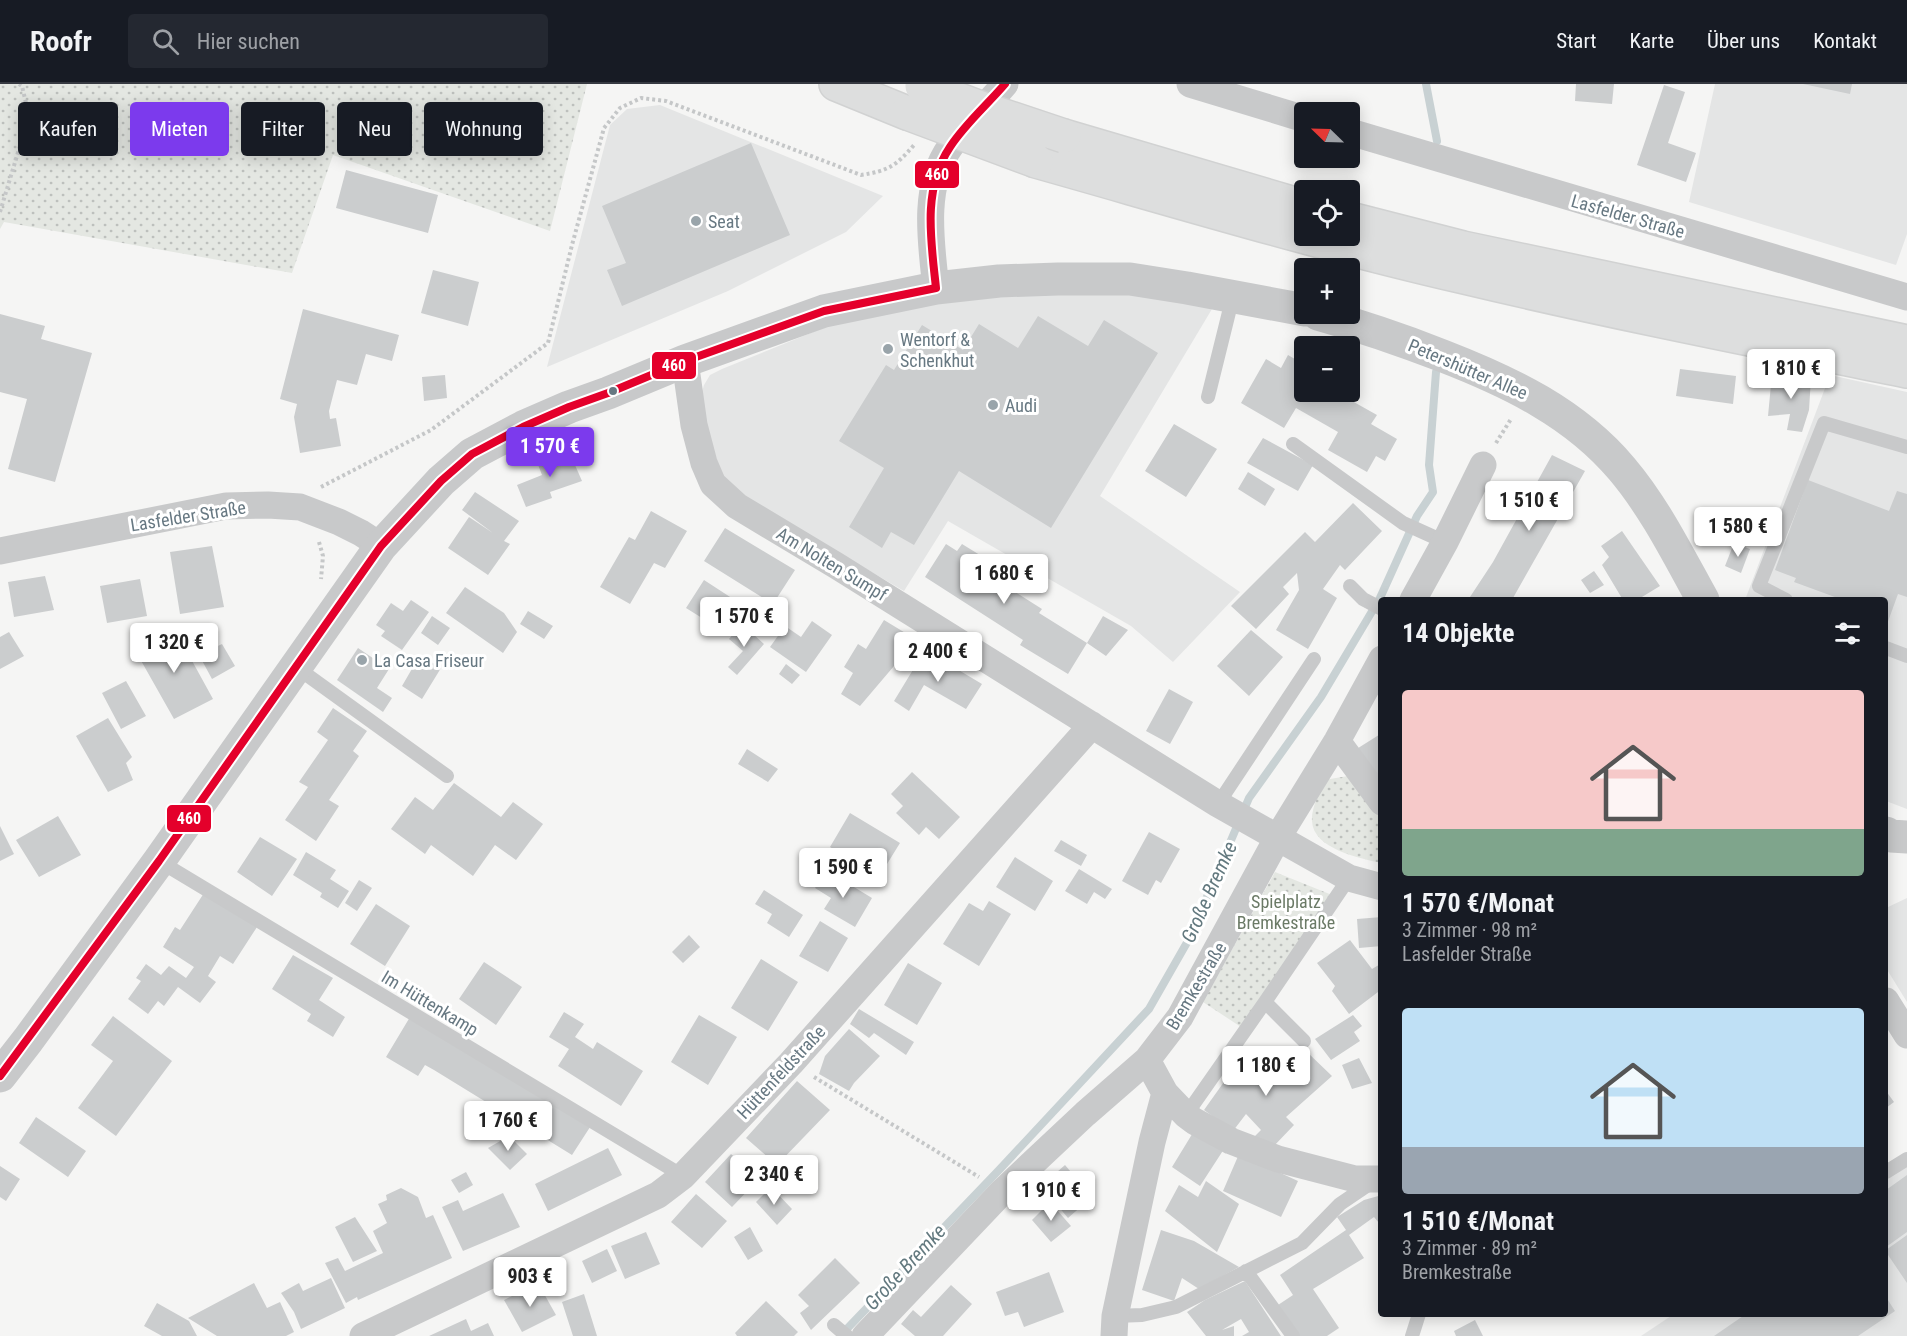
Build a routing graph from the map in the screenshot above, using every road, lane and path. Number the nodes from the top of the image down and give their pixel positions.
1 (19, 84) edge
2 (836, 84) edge
3 (1005, 84) edge
4 (1190, 84) edge
5 (915, 94) edge
6 (1294, 116) edge
7 (1360, 135) edge
8 (949, 148) junction
9 (1294, 204) edge
10 (0, 212) edge
11 (1360, 222) edge
12 (936, 288) junction
13 (1233, 296) junction
14 (1907, 297) edge
15 (1294, 308) edge
16 (1351, 324) edge
17 (1907, 342) edge
18 (685, 361) junction
19 (1907, 371) edge
20 (1208, 397) dead end
21 (1514, 413) dead end
22 (1293, 444) dead end
23 (1907, 447) edge
24 (1483, 465) joint
25 (300, 507) junction
26 (1445, 542) junction
27 (381, 546) junction
28 (0, 551) edge
29 (320, 586) dead end
30 (1350, 586) dead end
31 (1415, 597) edge
32 (1701, 597) edge
33 (1780, 597) edge
34 (1378, 607) edge
35 (1888, 649) edge
36 (1907, 656) edge
37 (1314, 659) dead end
38 (1378, 666) edge
39 (296, 667) junction
40 (1092, 725) junction
41 (1337, 741) junction
42 (447, 776) dead end
43 (1378, 797) edge
44 (1224, 808) junction
45 (1267, 831) junction
46 (1888, 834) edge
47 (1907, 837) edge
48 (159, 861) junction
49 (1349, 878) junction
50 (1378, 886) edge
51 (1265, 1002) junction
52 (1888, 1004) edge
53 (1907, 1035) edge
54 (1304, 1041) dead end
55 (1147, 1060) junction
56 (791, 1063) junction
57 (0, 1076) edge
58 (1165, 1094) junction
59 (1186, 1115) junction
60 (1907, 1158) edge
61 (1888, 1171) edge
62 (683, 1176) junction
63 (980, 1178) dead end
64 (1378, 1180) edge
65 (1378, 1181) edge
66 (1246, 1271) junction
67 (1418, 1317) edge
68 (834, 1325) dead end
69 (1114, 1326) edge
70 (363, 1336) edge
71 (852, 1336) edge
72 (1293, 1336) edge
73 (1412, 1336) edge

1 - 10 path
2 - 5 highway
3 - 8 street
4 - 6 street
5 - 9 highway, bridge
5 - 19 highway, bridge
7 - 14 street, Lasfelder Straße
8 - 12 street
8 - 25 path
11 - 17 highway
12 - 13 street
12 - 18 street
13 - 15 street
13 - 20 lane
16 - 32 street, Petershütter Allee
18 - 27 street
18 - 40 street, Am Nolten Sumpf
21 - 24 path
22 - 26 lane
23 - 33 lane
24 - 26 street
25 - 27 street, Lasfelder Straße
25 - 28 street, Lasfelder Straße
25 - 29 path
26 - 31 street
27 - 39 street
30 - 34 lane
35 - 36 lane
37 - 44 lane
38 - 41 street, Bremkestraße
39 - 42 lane
39 - 48 street
40 - 44 street, Am Nolten Sumpf
40 - 56 street, Hüttenfeldstraße
41 - 43 street
41 - 45 street, Bremkestraße
44 - 45 street, Am Nolten Sumpf
45 - 49 street, Am Nolten Sumpf
45 - 55 street, Bremkestraße
46 - 47 street
48 - 57 street
48 - 62 lane, Im Hüttenkamp
49 - 50 street, Am Nolten Sumpf
49 - 51 lane
51 - 54 lane
51 - 59 lane
52 - 53 street
55 - 58 street
55 - 71 street, Bremkestraße
56 - 62 street, Hüttenfeldstraße
56 - 63 path
58 - 59 street
58 - 69 street
59 - 64 street
60 - 61 lane
62 - 70 street, Hüttenfeldstraße
65 - 66 lane
66 - 69 lane
66 - 72 lane
67 - 73 lane
68 - 71 lane

